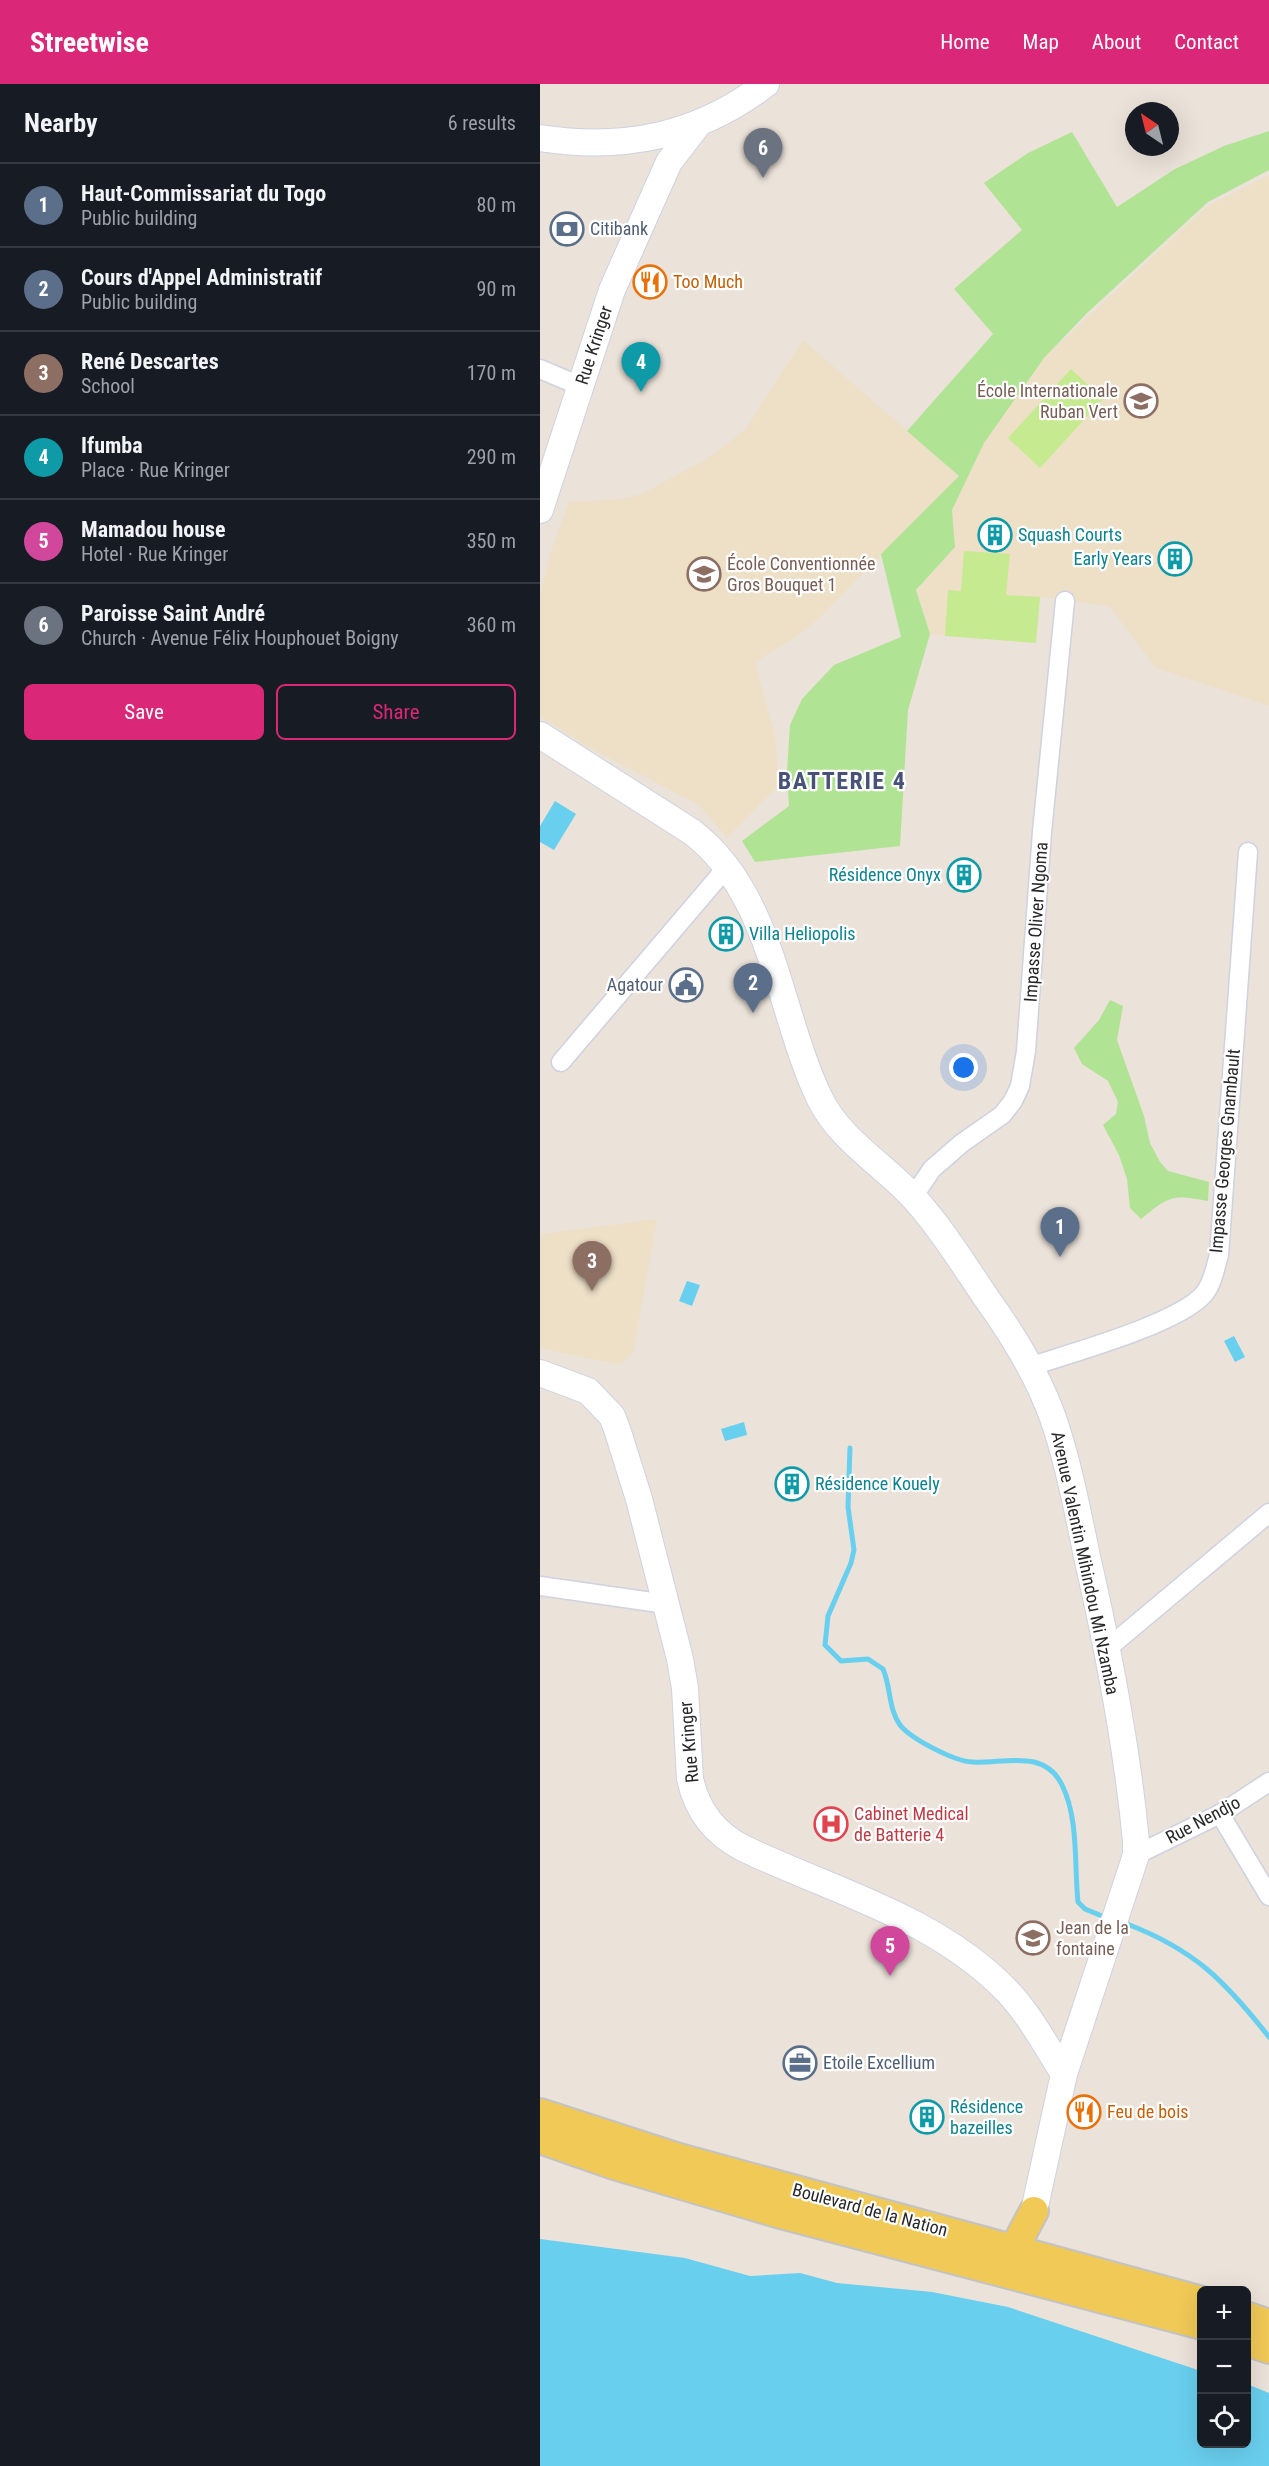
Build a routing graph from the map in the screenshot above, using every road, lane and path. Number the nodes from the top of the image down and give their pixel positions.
1 (766, 84) edge
2 (699, 123) junction
3 (540, 138) edge
4 (635, 141) junction
5 (659, 184) junction
6 (540, 369) edge
7 (580, 386) junction
8 (540, 510) edge
9 (1065, 601) dead end
10 (540, 735) edge
11 (1248, 852) dead end
12 (727, 867) junction
13 (561, 1062) dead end
14 (913, 1197) junction
15 (1029, 1367) junction
16 (540, 1373) edge
17 (1269, 1513) edge
18 (540, 1586) edge
19 (666, 1604) junction
20 (1108, 1648) junction
21 (1269, 1782) edge
22 (1220, 1814) junction
23 (1136, 1855) junction
24 (1269, 1896) edge
25 (1064, 2074) junction
26 (540, 2113) edge
27 (540, 2139) edge
28 (1034, 2211) junction
29 (777, 2213) junction
30 (1011, 2248) junction
31 (1056, 2285) junction
32 (1197, 2293) edge
33 (1197, 2300) edge
34 (1251, 2318) edge
35 (1197, 2324) edge
36 (1269, 2324) edge
37 (1251, 2343) edge
38 (1269, 2349) edge

1 - 2 street
2 - 4 street
2 - 5 street, Rue Kringer
3 - 4 street
4 - 5 street
5 - 7 street, Rue Kringer
6 - 7 street
7 - 8 street, Rue Kringer
9 - 14 street, Impasse Oliver Ngoma
10 - 12 street, Avenue Valentin Mihindou Mi Nzamba
11 - 15 street, Impasse Georges Gnambault
12 - 13 street
12 - 14 street, Avenue Valentin Mihindou Mi Nzamba
14 - 15 street, Avenue Valentin Mihindou Mi Nzamba
15 - 20 street, Avenue Valentin Mihindou Mi Nzamba
16 - 19 street, Rue Kringer
17 - 20 street
18 - 19 street
19 - 25 street, Rue Kringer
20 - 23 street, Avenue Valentin Mihindou Mi Nzamba
21 - 22 street, Rue Nendjo
22 - 23 street, Rue Nendjo
22 - 24 street
23 - 25 street, Avenue Valentin Mihindou Mi Nzamba
25 - 28 street, Avenue Valentin Mihindou Mi Nzamba
26 - 30 main road, Boulevard de la Nation
27 - 29 main road, Boulevard de la Nation
28 - 30 main road
28 - 30 main road
28 - 32 main road
29 - 30 main road
29 - 31 main road, Boulevard de la Nation
30 - 31 main road
30 - 33 main road, Boulevard de la Nation
31 - 35 main road, Boulevard de la Nation
34 - 36 main road
37 - 38 main road

